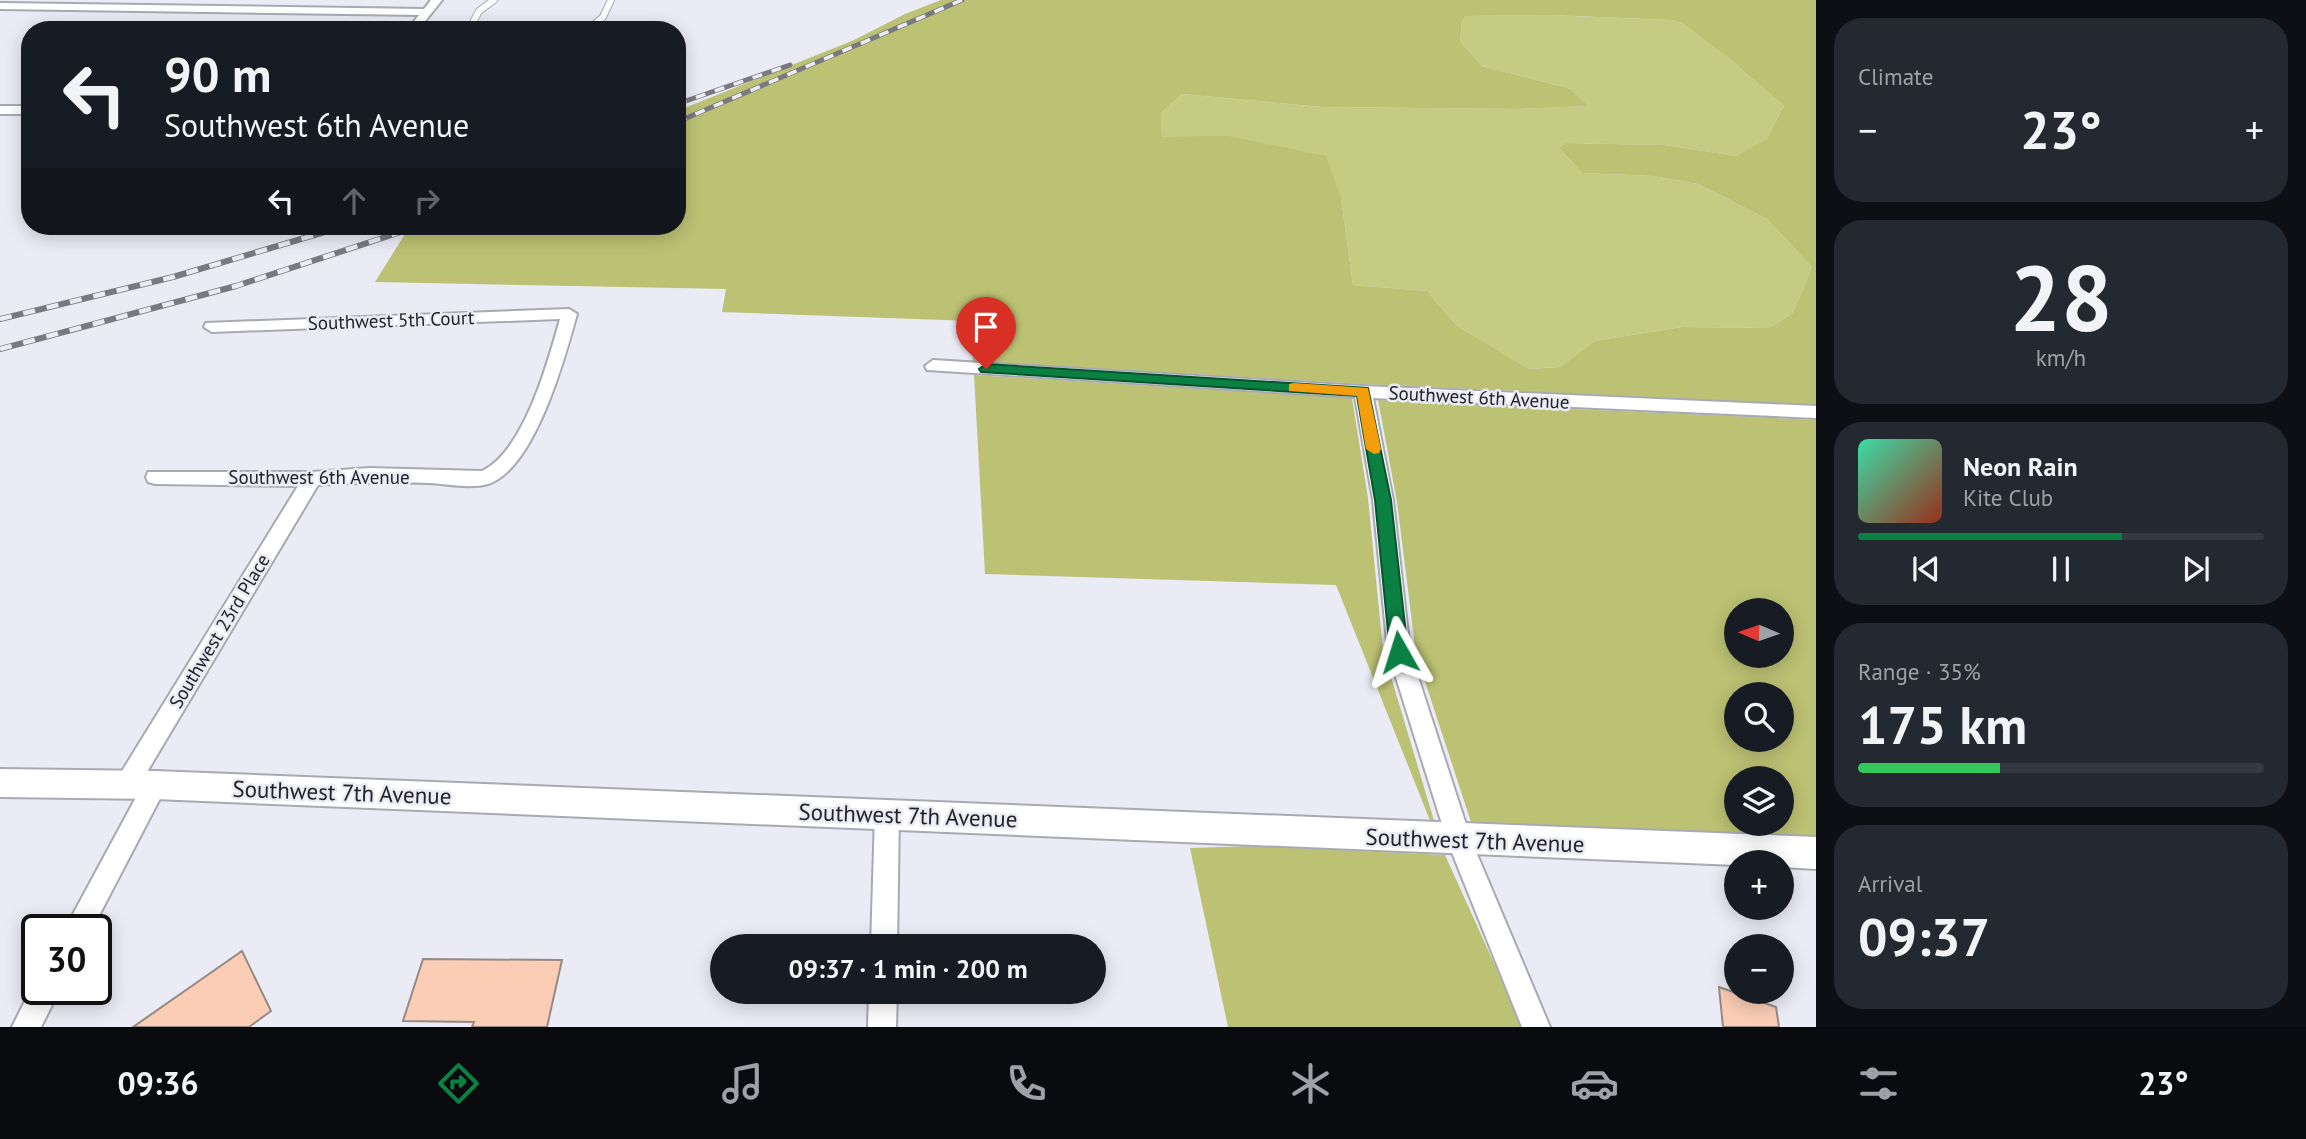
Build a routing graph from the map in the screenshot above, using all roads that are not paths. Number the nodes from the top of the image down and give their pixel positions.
1 (437, 0) edge
2 (494, 0) edge
3 (611, 0) edge
4 (0, 6) edge
5 (427, 12) junction
6 (420, 21) edge
7 (474, 21) edge
8 (598, 21) edge
9 (0, 110) edge
10 (21, 110) edge
11 (212, 327) dead end
12 (933, 366) dead end
13 (1363, 392) junction
14 (1816, 412) edge
15 (155, 477) dead end
16 (484, 478) joint
17 (312, 479) junction
18 (0, 783) edge
19 (141, 784) junction
20 (887, 814) junction
21 (1459, 840) junction
22 (1816, 853) edge
23 (85, 914) edge
24 (884, 934) edge
25 (883, 1004) edge
26 (38, 1005) edge
27 (26, 1027) edge
28 (882, 1027) edge
29 (1536, 1027) edge

1 - 5 street
2 - 7 lane
3 - 8 lane
4 - 5 street
5 - 6 street
9 - 10 street
11 - 16 street, Southwest 5th Court
12 - 13 street, Southwest 6th Avenue
13 - 14 street, Southwest 6th Avenue
13 - 21 street
15 - 17 street, Southwest 6th Avenue
16 - 17 street, Southwest 6th Avenue
17 - 19 street, Southwest 23rd Place
18 - 19 street, Southwest 7th Avenue
19 - 20 street, Southwest 7th Avenue
19 - 23 street, Southwest 23rd Place
20 - 21 street, Southwest 7th Avenue
20 - 24 street
21 - 22 street, Southwest 7th Avenue
21 - 29 street
25 - 28 street
26 - 27 street

